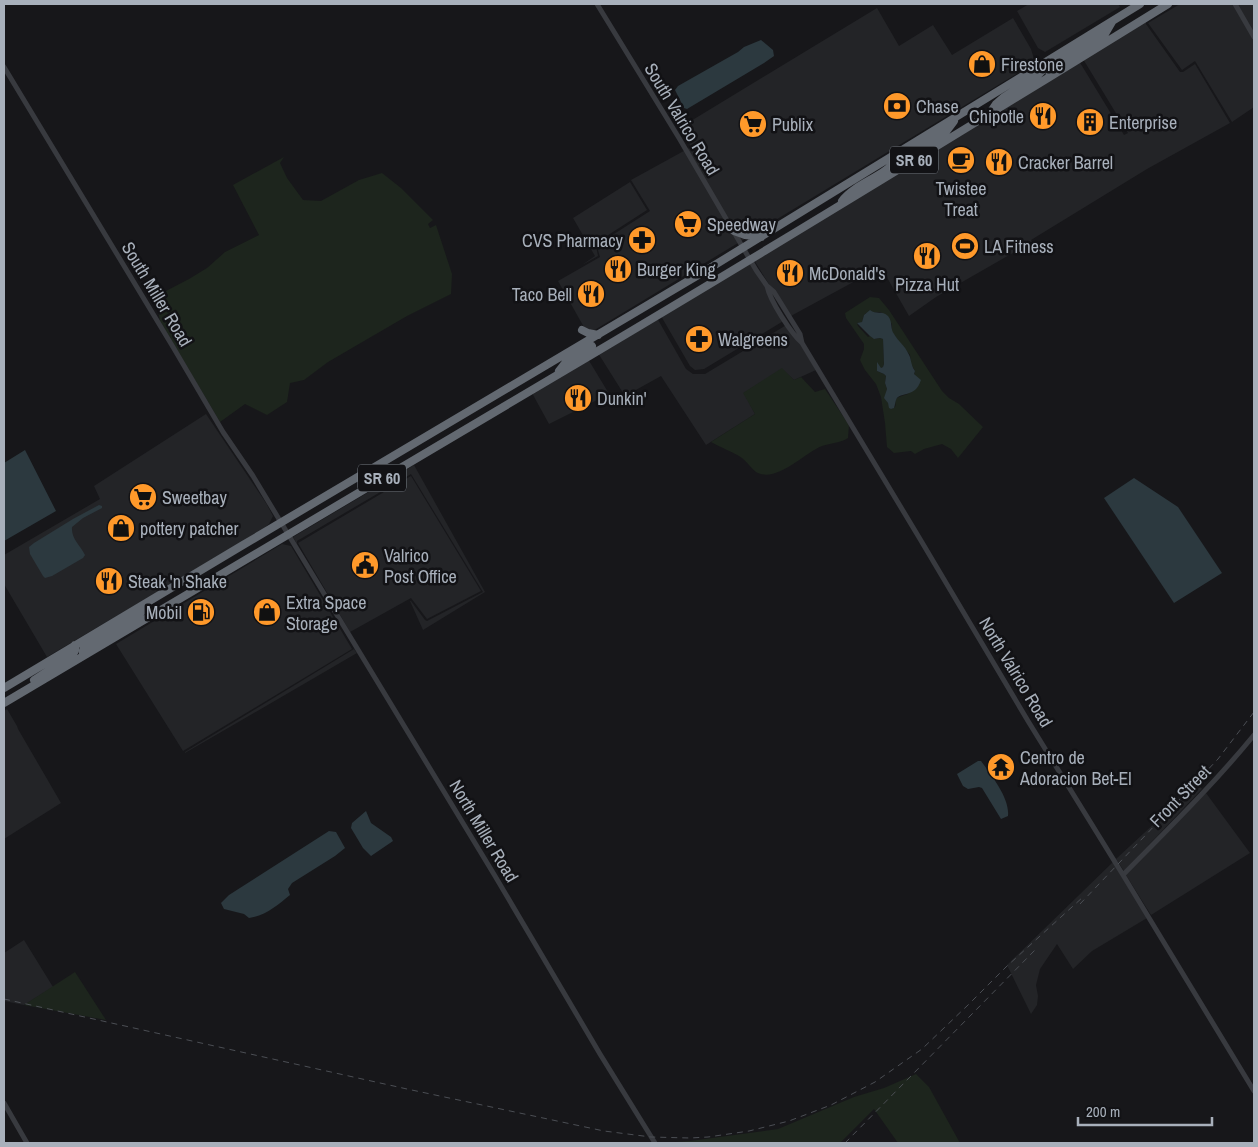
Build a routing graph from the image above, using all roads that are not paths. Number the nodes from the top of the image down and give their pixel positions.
1 (597, 4) edge
2 (1140, 4) edge
3 (1168, 4) edge
4 (1234, 4) edge
5 (1113, 21) junction
6 (1254, 37) edge
7 (1044, 63) junction
8 (4, 67) edge
9 (1049, 77) junction
10 (990, 113) junction
11 (958, 116) junction
12 (895, 155) junction
13 (902, 167) junction
14 (837, 207) junction
15 (734, 232) junction
16 (761, 237) junction
17 (744, 248) junction
18 (750, 259) junction
19 (582, 330) dead end
20 (598, 335) junction
21 (592, 346) dead end
22 (556, 375) junction
23 (412, 444) junction
24 (419, 456) junction
25 (282, 522) junction
26 (288, 534) junction
27 (153, 600) junction
28 (76, 645) junction
29 (83, 656) junction
30 (4, 688) edge
31 (6, 702) edge
32 (1254, 735) edge
33 (1124, 875) junction
34 (1254, 1091) edge
35 (4, 1104) edge
36 (27, 1143) edge
37 (655, 1143) edge

1 - 15 street, South Valrico Road
2 - 5 highway, SR 60
3 - 9 highway, SR 60
4 - 6 street
5 - 7 highway, SR 60
5 - 9 highway
7 - 10 highway
7 - 11 highway, SR 60
8 - 25 street, South Miller Road
9 - 10 highway, SR 60
10 - 13 highway, SR 60
11 - 12 highway, SR 60
11 - 13 highway
12 - 14 highway
12 - 16 highway, SR 60
13 - 14 highway, SR 60
14 - 18 highway, SR 60
15 - 16 highway
15 - 17 street, South Valrico Road
16 - 17 highway, SR 60
17 - 18 street, North Valrico Road
17 - 20 highway, SR 60
18 - 22 highway, SR 60
18 - 33 street, North Valrico Road
19 - 20 highway
20 - 23 highway, SR 60
21 - 22 highway
22 - 24 highway, SR 60
23 - 24 highway
23 - 25 highway, SR 60
24 - 26 highway, SR 60
25 - 26 street, South Miller Road
25 - 27 highway, SR 60
26 - 29 highway, SR 60
26 - 37 street, North Miller Road
27 - 28 highway, SR 60
27 - 29 highway
28 - 30 highway, SR 60
28 - 31 highway
29 - 31 highway, SR 60
32 - 33 street, Front Street
33 - 34 street, North Valrico Road
35 - 36 street

